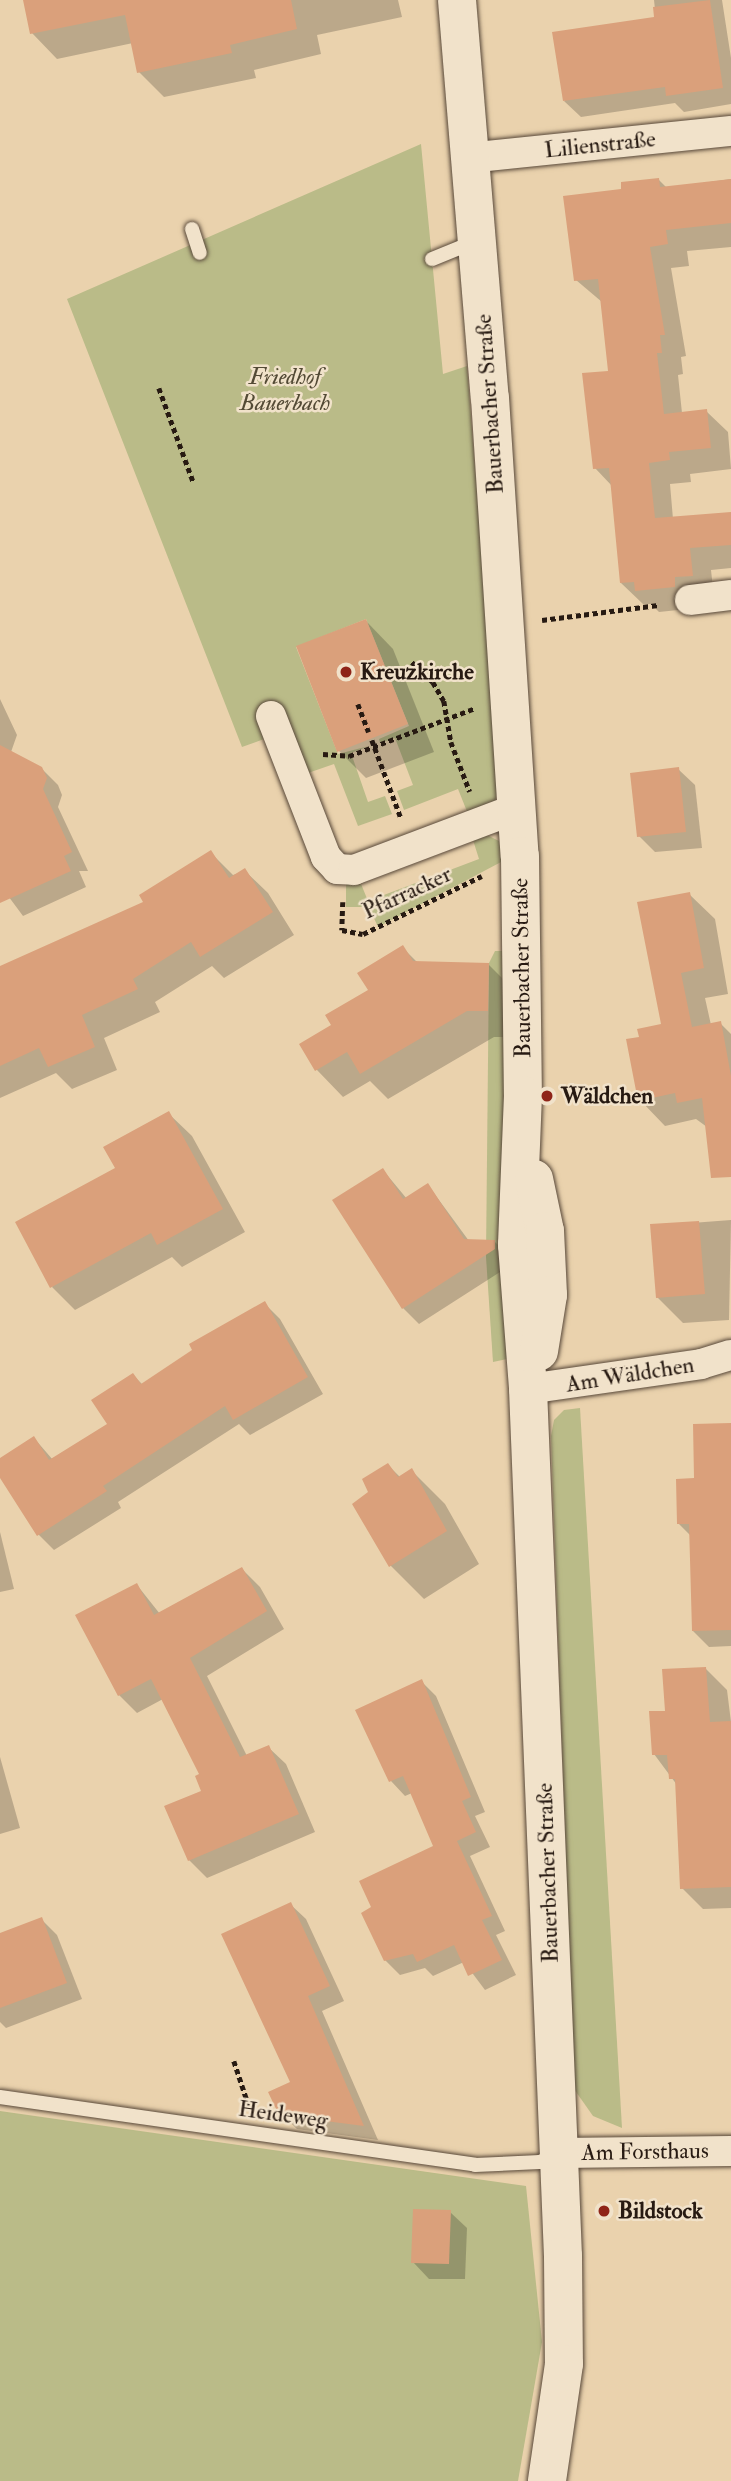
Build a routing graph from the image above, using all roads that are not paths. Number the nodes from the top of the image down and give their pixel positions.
1 (457, 0) edge
2 (731, 131) edge
3 (468, 158) junction
4 (192, 229) dead end
5 (477, 240) junction
6 (201, 253) dead end
7 (432, 259) dead end
8 (731, 595) edge
9 (691, 600) road end
10 (271, 716) dead end
11 (518, 808) junction
12 (731, 1355) edge
13 (528, 1386) junction
14 (0, 2098) edge
15 (731, 2151) edge
16 (559, 2153) junction
17 (547, 2481) edge

1 - 3 street, Bauerbacher Straße
2 - 3 street, Lilienstraße
3 - 5 street, Bauerbacher Straße
4 - 6 lane
5 - 7 lane
5 - 11 street, Bauerbacher Straße
8 - 9 street
10 - 11 street
11 - 13 street, Bauerbacher Straße
12 - 13 street, Am Wäldchen
13 - 16 street, Bauerbacher Straße
14 - 16 lane, Heideweg
15 - 16 street, Am Forsthaus
16 - 17 street, Bauerbacher Straße

